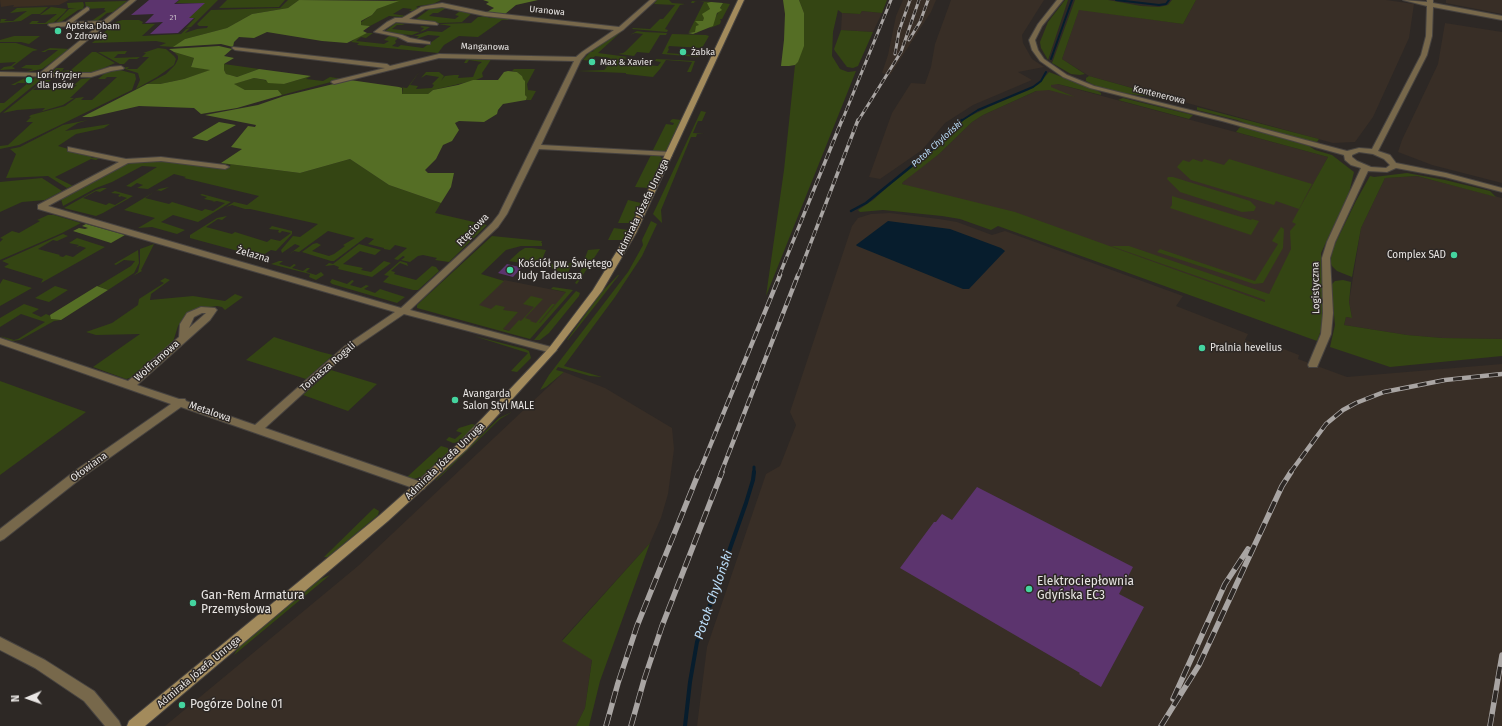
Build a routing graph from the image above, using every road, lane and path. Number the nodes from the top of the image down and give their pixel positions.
1 (133, 0) edge
2 (653, 0) edge
3 (740, 0) edge
4 (1060, 0) edge
5 (1406, 0) edge
6 (1430, 2) edge
7 (87, 9) dead end
8 (1502, 18) edge
9 (403, 20) junction
10 (105, 23) junction
11 (67, 24) junction
12 (435, 24) dead end
13 (51, 25) dead end
14 (621, 29) junction
15 (428, 43) dead end
16 (235, 48) dead end
17 (578, 59) junction
18 (392, 67) junction
19 (121, 68) dead end
20 (0, 74) edge
21 (42, 74) junction
22 (334, 82) dead end
23 (536, 147) junction
24 (71, 149) dead end
25 (1374, 152) junction
26 (669, 154) junction
27 (1348, 154) junction
28 (126, 161) junction
29 (1394, 165) junction
30 (225, 167) dead end
31 (1365, 168) junction
32 (1502, 190) edge
33 (403, 311) junction
34 (184, 337) dead end
35 (0, 341) edge
36 (552, 350) junction
37 (1313, 365) dead end
38 (130, 385) junction
39 (181, 402) junction
40 (257, 429) junction
41 (420, 486) junction
42 (0, 536) edge
43 (0, 643) edge
44 (114, 726) edge
45 (134, 726) edge

1 - 10 street
2 - 14 street, Rtęciowa
3 - 26 street, Admirała Józefa Unruga
4 - 27 street, Kontenerowa
5 - 6 street
6 - 8 street
6 - 25 street
7 - 11 street
9 - 12 street, Uranowa
9 - 14 street, Uranowa
9 - 15 street, Uranowa
10 - 11 street
10 - 21 street
11 - 13 street
14 - 17 street, Rtęciowa
16 - 18 street, Manganowa
17 - 18 street, Manganowa
17 - 23 street, Rtęciowa
18 - 22 street, Manganowa
19 - 21 street
20 - 21 street
23 - 26 street
23 - 33 street, Rtęciowa
24 - 28 street, Żelazna
25 - 27 street
25 - 29 street
26 - 36 street, Admirała Józefa Unruga
27 - 31 street
28 - 30 street, Żelazna
28 - 33 street, Żelazna
29 - 31 street
29 - 32 street
31 - 37 street, Logistyczna
33 - 36 street, Żelazna
33 - 40 street, Tomasza Rogali
34 - 38 street, Wolframowa
35 - 38 street, Metalowa
36 - 41 street, Admirała Józefa Unruga
38 - 39 street, Metalowa
39 - 40 street, Metalowa
39 - 42 street, Ołowiana
40 - 41 street, Metalowa
41 - 45 street, Admirała Józefa Unruga
43 - 44 street

